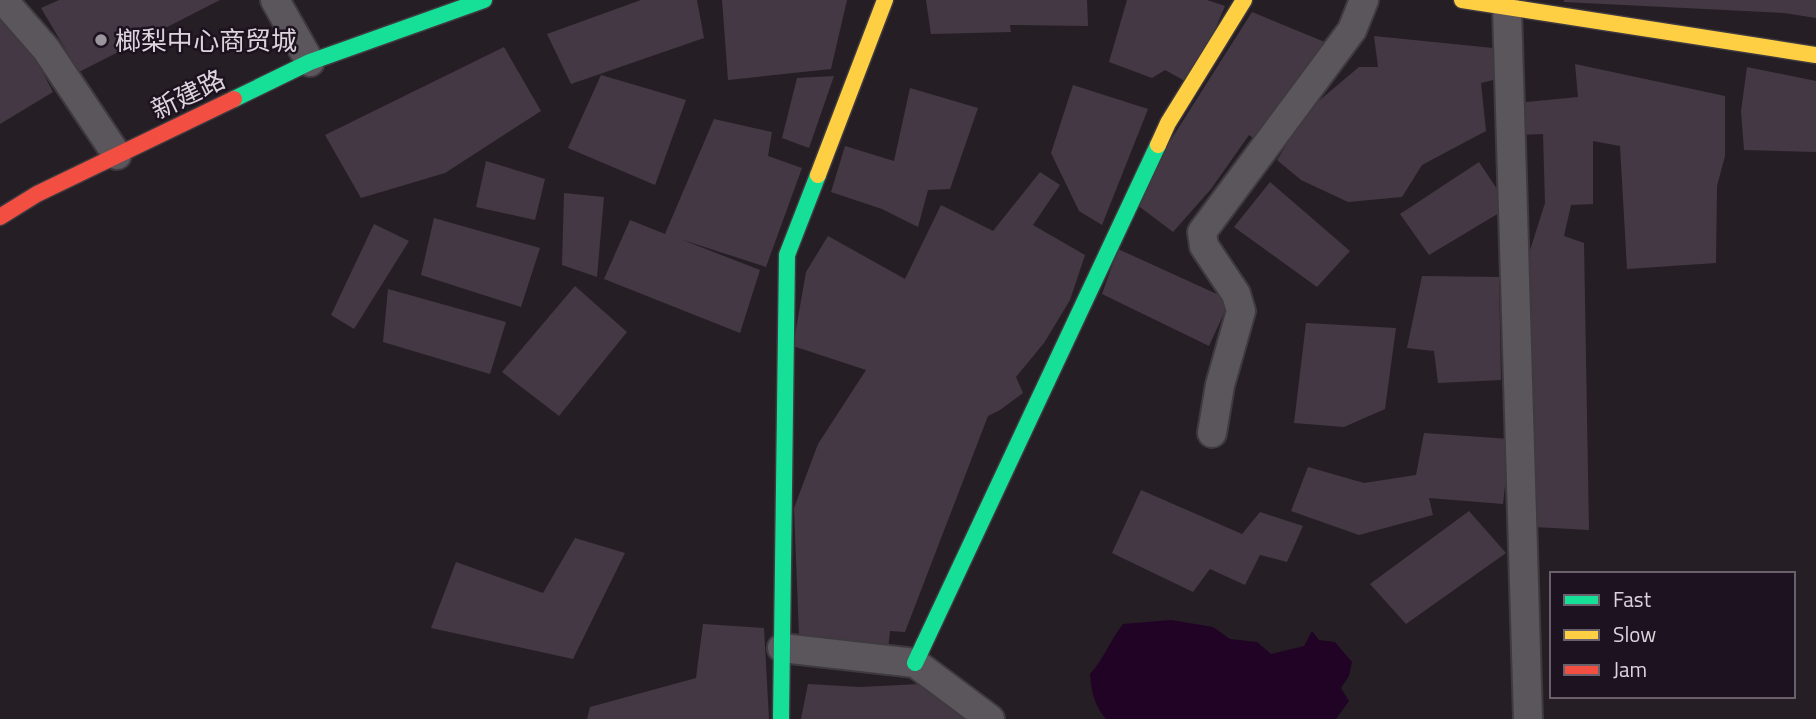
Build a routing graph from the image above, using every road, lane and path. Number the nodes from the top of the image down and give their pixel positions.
1 (3, 0) edge
2 (275, 0) edge
3 (484, 0) edge
4 (885, 0) edge
5 (1244, 0) edge
6 (1364, 0) edge
7 (1462, 0) edge
8 (1507, 8) junction
9 (1816, 55) edge
10 (310, 62) junction
11 (117, 156) junction
12 (0, 217) edge
13 (1212, 433) dead end
14 (782, 648) junction
15 (915, 663) junction
16 (781, 719) edge
17 (990, 719) edge
18 (1528, 719) edge

1 - 11 street
2 - 10 street
3 - 10 street, 新建路
4 - 14 street
5 - 15 street
6 - 13 street
7 - 8 street
8 - 9 street
8 - 18 street
10 - 11 street, 新建路
11 - 12 street, 新建路
14 - 15 street
14 - 16 street
15 - 17 street

